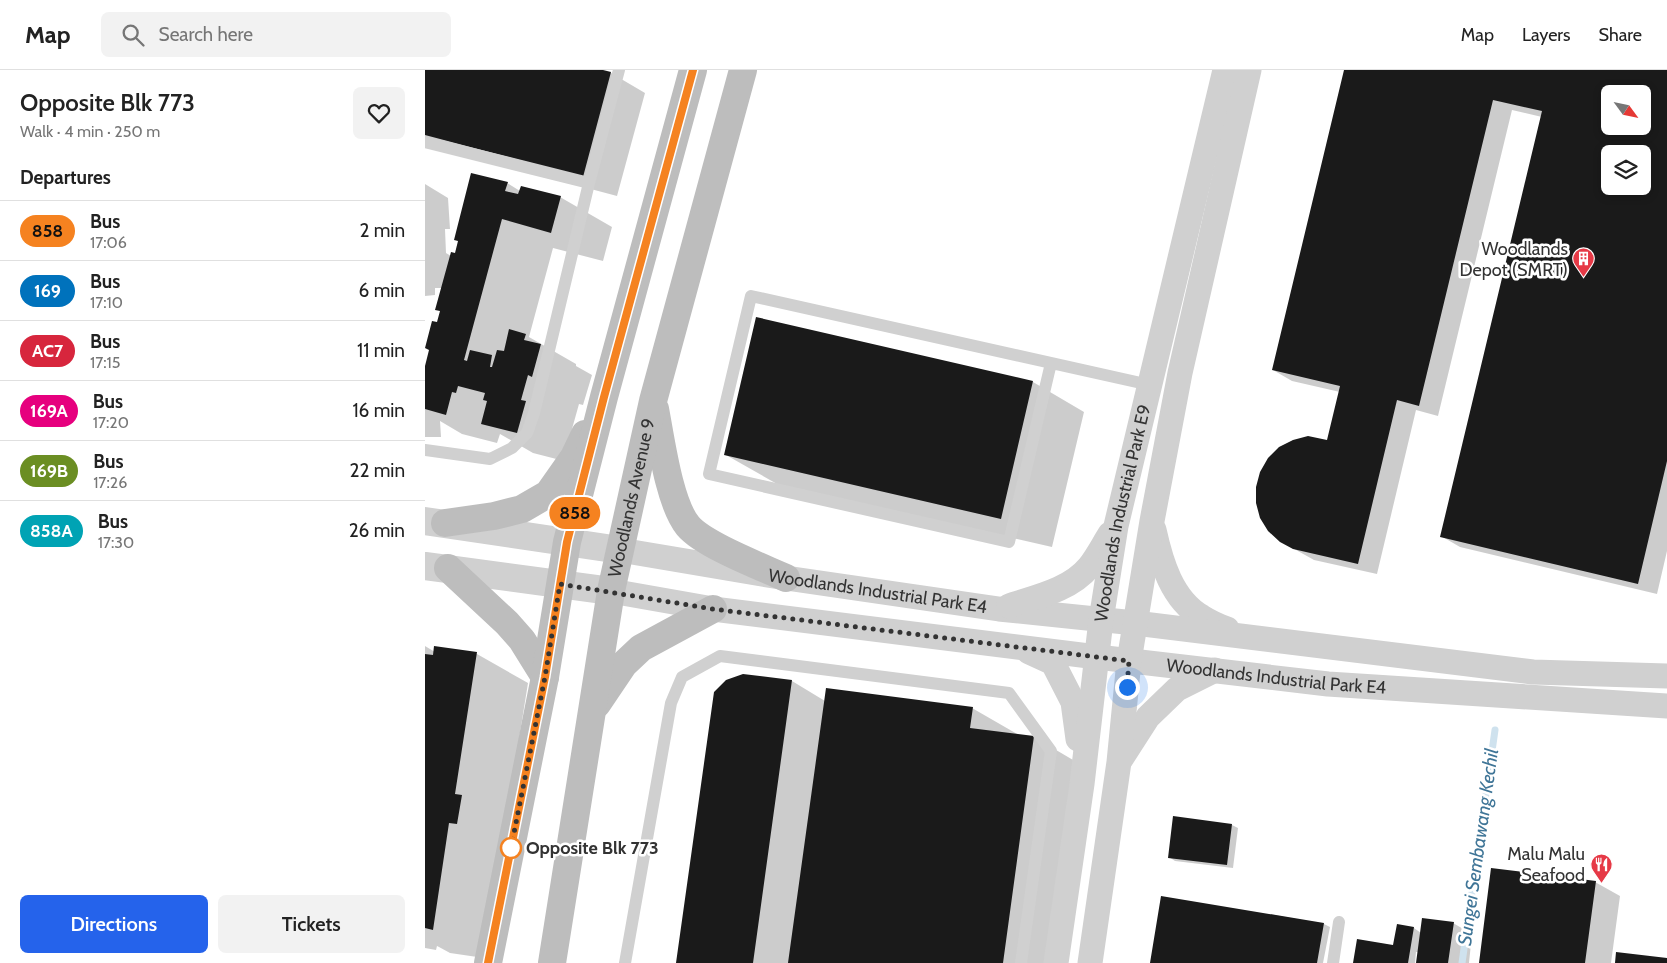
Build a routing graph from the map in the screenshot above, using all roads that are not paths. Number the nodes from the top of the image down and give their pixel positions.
1 (619, 70) edge
2 (693, 70) edge
3 (743, 70) edge
4 (1225, 70) edge
5 (1249, 70) edge
6 (425, 142) edge
7 (589, 183) junction
8 (1178, 265) junction
9 (1203, 272) junction
10 (1051, 363) junction
11 (1150, 384) junction
12 (604, 397) junction
13 (653, 401) junction
14 (425, 450) edge
15 (1152, 521) junction
16 (435, 522) edge
17 (1116, 526) junction
18 (567, 542) junction
19 (620, 550) junction
20 (436, 567) edge
21 (786, 578) junction
22 (560, 584) junction
23 (611, 591) junction
24 (713, 609) junction
25 (999, 609) junction
26 (1101, 620) junction
27 (1135, 623) junction
28 (1241, 636) junction
29 (1018, 646) junction
30 (1097, 657) junction
31 (1129, 661) junction
32 (1215, 670) junction
33 (1667, 676) edge
34 (545, 677) junction
35 (1667, 706) edge
36 (593, 710) junction
37 (1119, 762) junction
38 (1082, 784) junction
39 (1339, 922) dead end
40 (488, 963) edge
41 (552, 963) edge
42 (625, 963) edge
43 (1021, 963) edge
44 (1056, 963) edge
45 (1089, 963) edge
46 (1333, 963) edge

1 - 7 lane
2 - 12 main road
3 - 13 main road, Woodlands Avenue 9
4 - 8 street, Woodlands Industrial Park E9
5 - 9 street, Woodlands Industrial Park E9
6 - 7 lane
7 - 14 lane
8 - 9 street
8 - 11 street, Woodlands Industrial Park E9
9 - 15 street, Woodlands Industrial Park E9
10 - 10 lane
10 - 11 lane
11 - 17 street, Woodlands Industrial Park E9
12 - 16 main road
12 - 18 main road
13 - 19 main road, Woodlands Avenue 9
13 - 21 main road
15 - 27 street, Woodlands Industrial Park E9
15 - 28 street
16 - 18 street, Woodlands Industrial Park E4
17 - 25 street
17 - 26 street, Woodlands Industrial Park E9
18 - 19 street, Woodlands Industrial Park E4
18 - 22 main road
19 - 21 street, Woodlands Industrial Park E4
19 - 23 main road, Woodlands Avenue 9
20 - 22 street, Woodlands Industrial Park E4
20 - 34 main road
21 - 25 street, Woodlands Industrial Park E4
22 - 23 street, Woodlands Industrial Park E4
22 - 34 main road
23 - 24 street, Woodlands Industrial Park E4
23 - 36 main road, Woodlands Avenue 9
24 - 29 street, Woodlands Industrial Park E4
24 - 36 main road
25 - 26 street, Woodlands Industrial Park E4
26 - 27 street, Woodlands Industrial Park E4
26 - 30 street, Woodlands Industrial Park E9
27 - 28 street, Woodlands Industrial Park E4
27 - 31 street, Woodlands Industrial Park E9
28 - 33 street, Woodlands Industrial Park E4
29 - 30 street, Woodlands Industrial Park E4
29 - 38 street
30 - 31 street, Woodlands Industrial Park E4
30 - 38 street, Woodlands Industrial Park E9
31 - 32 street, Woodlands Industrial Park E4
31 - 37 street, Woodlands Industrial Park E9
32 - 35 street, Woodlands Industrial Park E4
32 - 37 street
34 - 40 main road
36 - 41 main road, Woodlands Avenue 9
37 - 45 street, Woodlands Industrial Park E9
38 - 44 street, Woodlands Industrial Park E9
39 - 46 lane
42 - 43 lane

